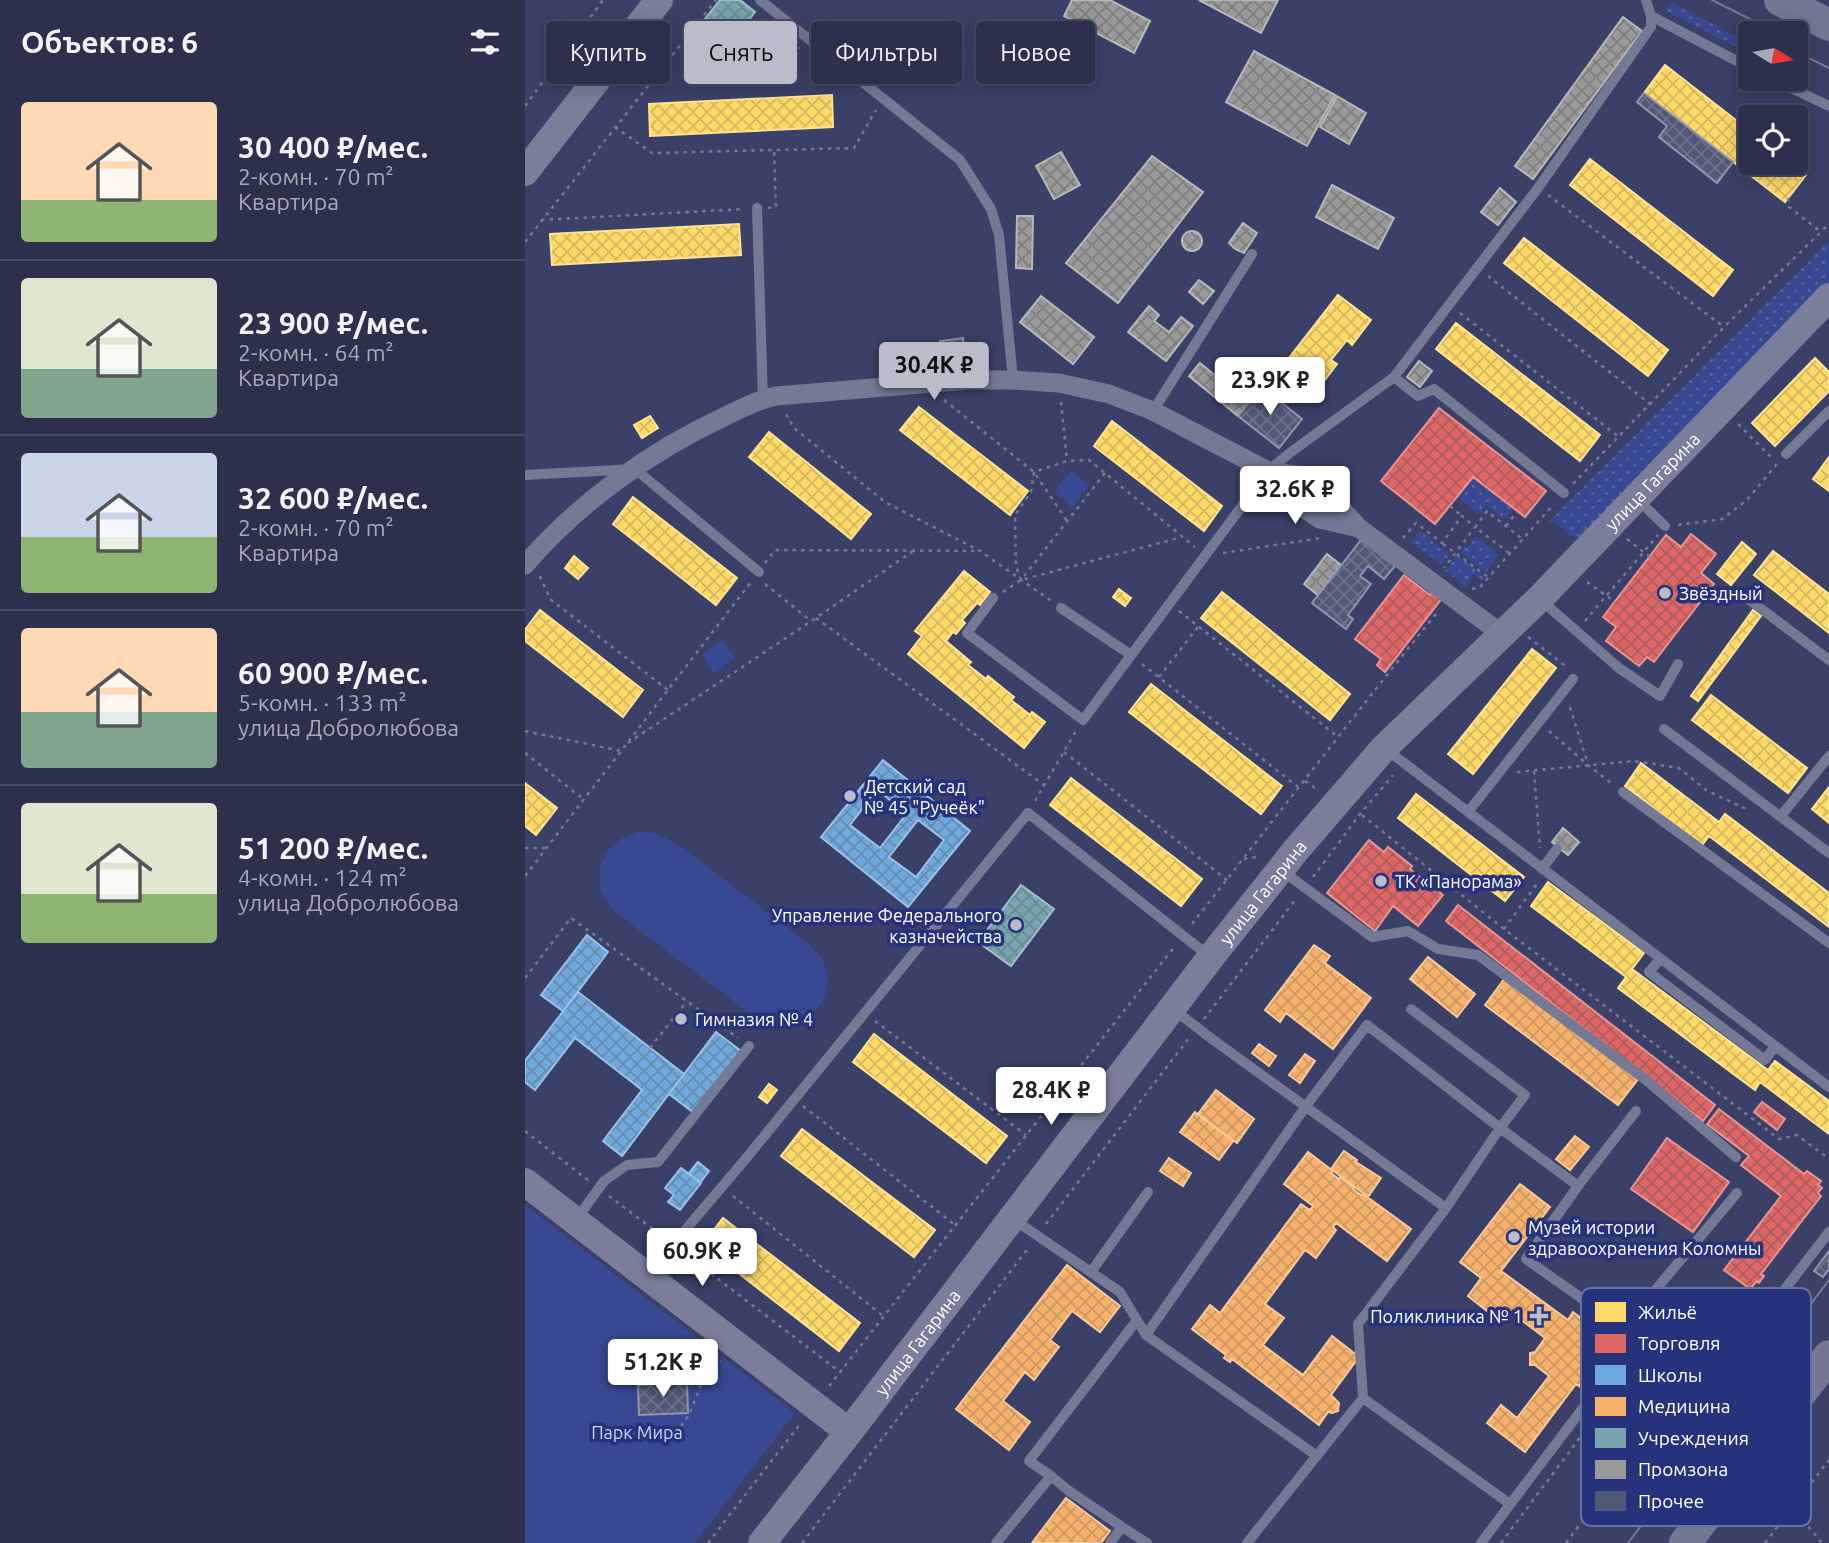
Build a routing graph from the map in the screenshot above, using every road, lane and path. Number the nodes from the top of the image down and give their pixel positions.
1 (603, 0) edge
2 (659, 0) edge
3 (716, 0) edge
4 (760, 0) edge
5 (1646, 0) edge
6 (1780, 0) edge
7 (1651, 16) junction
8 (1829, 25) edge
9 (1738, 62) edge
10 (1797, 91) edge
11 (884, 99) junction
12 (525, 106) edge
13 (1829, 106) edge
14 (615, 127) junction
15 (774, 150) junction
16 (525, 172) edge
17 (1538, 188) junction
18 (1788, 198) dead end
19 (757, 208) junction
20 (541, 220) junction
21 (1829, 224) edge
22 (1821, 232) junction
23 (525, 242) edge
24 (1252, 254) dead end
25 (1477, 267) junction
26 (1449, 304) junction
27 (1822, 308) edge
28 (1724, 327) junction
29 (1394, 377) junction
30 (1013, 380) junction
31 (922, 383) junction
32 (1059, 383) junction
33 (769, 397) junction
34 (1650, 405) junction
35 (1153, 411) junction
36 (1829, 411) edge
37 (1732, 419) dead end
38 (1619, 437) junction
39 (1786, 454) dead end
40 (1067, 461) junction
41 (635, 469) junction
42 (1268, 471) junction
43 (1034, 472) junction
44 (1105, 473) junction
45 (525, 475) edge
46 (1564, 493) junction
47 (1635, 498) junction
48 (1450, 506) dead end
49 (1517, 512) dead end
50 (1462, 516) dead end
51 (1067, 521) junction
52 (1506, 526) junction
53 (1665, 526) junction
54 (1475, 527) junction
55 (1622, 534) dead end
56 (1182, 537) junction
57 (1522, 538) junction
58 (1442, 543) dead end
59 (913, 551) junction
60 (979, 551) junction
61 (1643, 552) junction
62 (1455, 553) junction
63 (1509, 553) junction
64 (1205, 556) junction
65 (1650, 557) dead end
66 (529, 561) edge
67 (757, 574) junction
68 (1488, 578) junction
69 (1582, 578) dead end
70 (1021, 580) junction
71 (1433, 581) junction
72 (1451, 595) junction
73 (1606, 596) junction
74 (1541, 597) junction
75 (993, 598) joint
76 (1747, 598) dead end
77 (1615, 602) dead end
78 (1169, 604) junction
79 (1061, 608) joint
80 (816, 618) junction
81 (811, 621) junction
82 (1199, 627) junction
83 (1576, 631) junction
84 (1503, 635) junction
85 (1131, 655) junction
86 (1829, 660) edge
87 (1678, 664) dead end
88 (1159, 677) junction
89 (1573, 679) dead end
90 (667, 690) junction
91 (1564, 690) junction
92 (1083, 719) junction
93 (1539, 722) junction
94 (1664, 729) dead end
95 (525, 731) edge
96 (1338, 737) junction
97 (626, 745) junction
98 (621, 751) junction
99 (1064, 752) junction
100 (525, 753) edge
101 (1394, 755) junction
102 (1829, 756) edge
103 (1589, 766) junction
104 (1534, 771) junction
105 (1497, 774) junction
106 (1305, 781) junction
107 (1044, 785) junction
108 (1299, 788) junction
109 (1623, 792) joint
110 (584, 799) junction
111 (1349, 808) junction
112 (1770, 808) junction
113 (1468, 812) junction
114 (1028, 813) junction
115 (1781, 816) junction
116 (525, 848) edge
117 (546, 848) junction
118 (1557, 849) dead end
119 (1829, 853) edge
120 (1281, 870) junction
121 (1544, 870) junction
122 (525, 876) edge
123 (1227, 880) junction
124 (1305, 888) junction
125 (1504, 929) junction
126 (1184, 935) junction
127 (1829, 943) edge
128 (1211, 957) junction
129 (1660, 959) junction
130 (525, 978) edge
131 (687, 1001) junction
132 (1173, 1008) junction
133 (1411, 1009) dead end
134 (865, 1013) junction
135 (1198, 1027) junction
136 (749, 1046) joint
137 (1775, 1046) junction
138 (650, 1048) dead end
139 (1829, 1087) edge
140 (794, 1099) junction
141 (1306, 1106) junction
142 (1636, 1111) dead end
143 (1500, 1128) junction
144 (1026, 1135) junction
145 (1736, 1157) dead end
146 (1829, 1159) edge
147 (525, 1182) edge
148 (1579, 1186) junction
149 (722, 1187) junction
150 (1148, 1192) dead end
151 (1737, 1193) dead end
152 (1446, 1208) junction
153 (1012, 1218) junction
154 (575, 1221) junction
155 (955, 1225) junction
156 (1829, 1232) edge
157 (1038, 1236) junction
158 (1091, 1272) junction
159 (646, 1276) junction
160 (1661, 1288) edge
161 (1786, 1288) edge
162 (1581, 1298) edge
163 (883, 1317) junction
164 (1137, 1320) junction
165 (1146, 1335) junction
166 (726, 1356) dead end
167 (1829, 1356) edge
168 (1811, 1379) edge
169 (1363, 1398) junction
170 (814, 1405) junction
171 (1581, 1410) edge
172 (849, 1432) junction
173 (676, 1433) dead end
174 (1581, 1436) edge
175 (1317, 1456) junction
176 (1829, 1460) edge
177 (1051, 1476) junction
178 (1811, 1483) edge
179 (1510, 1504) junction
180 (1581, 1523) edge
181 (1698, 1526) edge
182 (1778, 1526) edge
183 (1808, 1526) edge
184 (1122, 1527) junction
185 (708, 1543) edge
186 (762, 1543) edge
187 (801, 1543) edge
188 (996, 1543) edge
189 (1110, 1543) edge
190 (1147, 1543) edge
191 (1247, 1543) edge
192 (1481, 1543) edge
193 (1501, 1543) edge
194 (1566, 1543) edge
195 (1685, 1543) edge
196 (1765, 1543) edge
197 (1822, 1543) edge

1 - 12 path
2 - 16 street
3 - 14 path
4 - 11 lane
5 - 7 lane
6 - 8 main road
7 - 9 lane
7 - 17 lane
10 - 13 lane
11 - 15 path
11 - 30 lane
14 - 15 path
14 - 20 path
15 - 19 path
17 - 25 lane
17 - 28 path
18 - 22 path
19 - 20 path
19 - 33 lane
20 - 23 path
21 - 22 path
22 - 28 path
24 - 35 lane
25 - 26 lane
25 - 34 path
26 - 29 lane
26 - 38 path
27 - 47 street, улица Гагарина
28 - 34 path
29 - 42 lane
29 - 46 lane
30 - 31 street
30 - 32 street
31 - 33 street
31 - 43 path
32 - 35 street
32 - 40 path
33 - 41 street
33 - 60 path
34 - 38 path
35 - 42 street
36 - 39 lane
37 - 53 path
38 - 46 path
40 - 43 path
40 - 44 path
41 - 45 lane
41 - 66 street
41 - 67 lane
42 - 64 lane
42 - 71 street
43 - 51 path
43 - 70 path
44 - 51 path
44 - 56 path
46 - 57 path
47 - 53 lane
47 - 74 street, улица Гагарина
48 - 50 path
49 - 52 path
51 - 70 path
52 - 54 path
52 - 57 path
53 - 61 path
54 - 62 path
54 - 63 path
55 - 61 path
56 - 64 path
56 - 70 path
57 - 63 path
58 - 62 path
59 - 60 path
59 - 67 path
59 - 80 path
60 - 70 path
61 - 65 path
61 - 73 path
62 - 68 path
62 - 71 path
63 - 68 path
64 - 78 lane
66 - 90 path
67 - 81 path
67 - 90 path
68 - 72 path
69 - 73 path
70 - 75 path
70 - 79 path
71 - 72 street
72 - 84 street
72 - 96 path
73 - 77 path
73 - 83 path
74 - 83 lane
74 - 84 street, улица Гагарина
75 - 92 lane
76 - 86 lane
78 - 82 path
78 - 85 lane
79 - 85 lane
80 - 81 path
80 - 107 path
81 - 97 path
82 - 88 path
82 - 96 path
83 - 87 lane
84 - 101 street, улица Гагарина
85 - 88 path
85 - 92 lane
88 - 108 path
89 - 91 lane
90 - 97 path
91 - 93 lane
91 - 103 path
92 - 99 path
93 - 103 path
93 - 105 lane
94 - 112 lane
95 - 98 path
96 - 106 path
97 - 98 path
98 - 110 path
99 - 107 path
99 - 123 path
100 - 110 path
101 - 111 street, улица Гагарина
101 - 111 path
101 - 113 lane
102 - 115 lane
103 - 104 path
103 - 109 path
103 - 112 path
104 - 105 path
104 - 121 path
105 - 113 lane
106 - 108 path
106 - 111 path
107 - 114 path
108 - 123 path
109 - 127 lane
110 - 117 path
111 - 120 street, улица Гагарина
111 - 124 path
111 - 125 path
112 - 115 lane
113 - 121 lane
114 - 126 lane
114 - 134 lane
115 - 119 lane
116 - 117 path
117 - 122 path
118 - 121 lane
120 - 124 lane
120 - 128 street, улица Гагарина
121 - 125 path
121 - 129 lane
123 - 126 path
124 - 135 path
124 - 145 lane
125 - 146 path
126 - 128 lane
126 - 144 path
128 - 132 street, улица Гагарина
129 - 137 lane
129 - 137 lane
130 - 131 path
131 - 136 path
131 - 138 path
132 - 135 lane
132 - 153 street, улица Гагарина
133 - 143 lane
134 - 140 lane
134 - 144 path
135 - 141 lane
135 - 157 path
136 - 154 lane
137 - 139 lane
140 - 149 lane
140 - 155 path
141 - 143 lane
141 - 152 lane
141 - 165 lane
142 - 148 lane
143 - 148 lane
143 - 152 lane
144 - 155 path
147 - 154 street
148 - 162 lane
149 - 159 lane
149 - 163 path
150 - 158 lane
151 - 160 lane
152 - 169 lane
153 - 157 lane
153 - 172 street, улица Гагарина
154 - 159 street
155 - 163 path
156 - 161 lane
157 - 158 lane
157 - 187 path
158 - 164 lane
159 - 170 street
163 - 170 path
164 - 165 lane
164 - 177 lane
165 - 175 lane
166 - 173 path
167 - 168 main road
169 - 175 lane
169 - 179 lane
170 - 172 street
170 - 185 path
171 - 179 lane
172 - 186 street, улица Гагарина
174 - 193 path
175 - 191 lane
176 - 178 path
177 - 184 lane
177 - 188 lane
179 - 192 lane
180 - 194 path
181 - 195 main road
182 - 196 path
183 - 197 path
184 - 189 lane
184 - 190 lane

